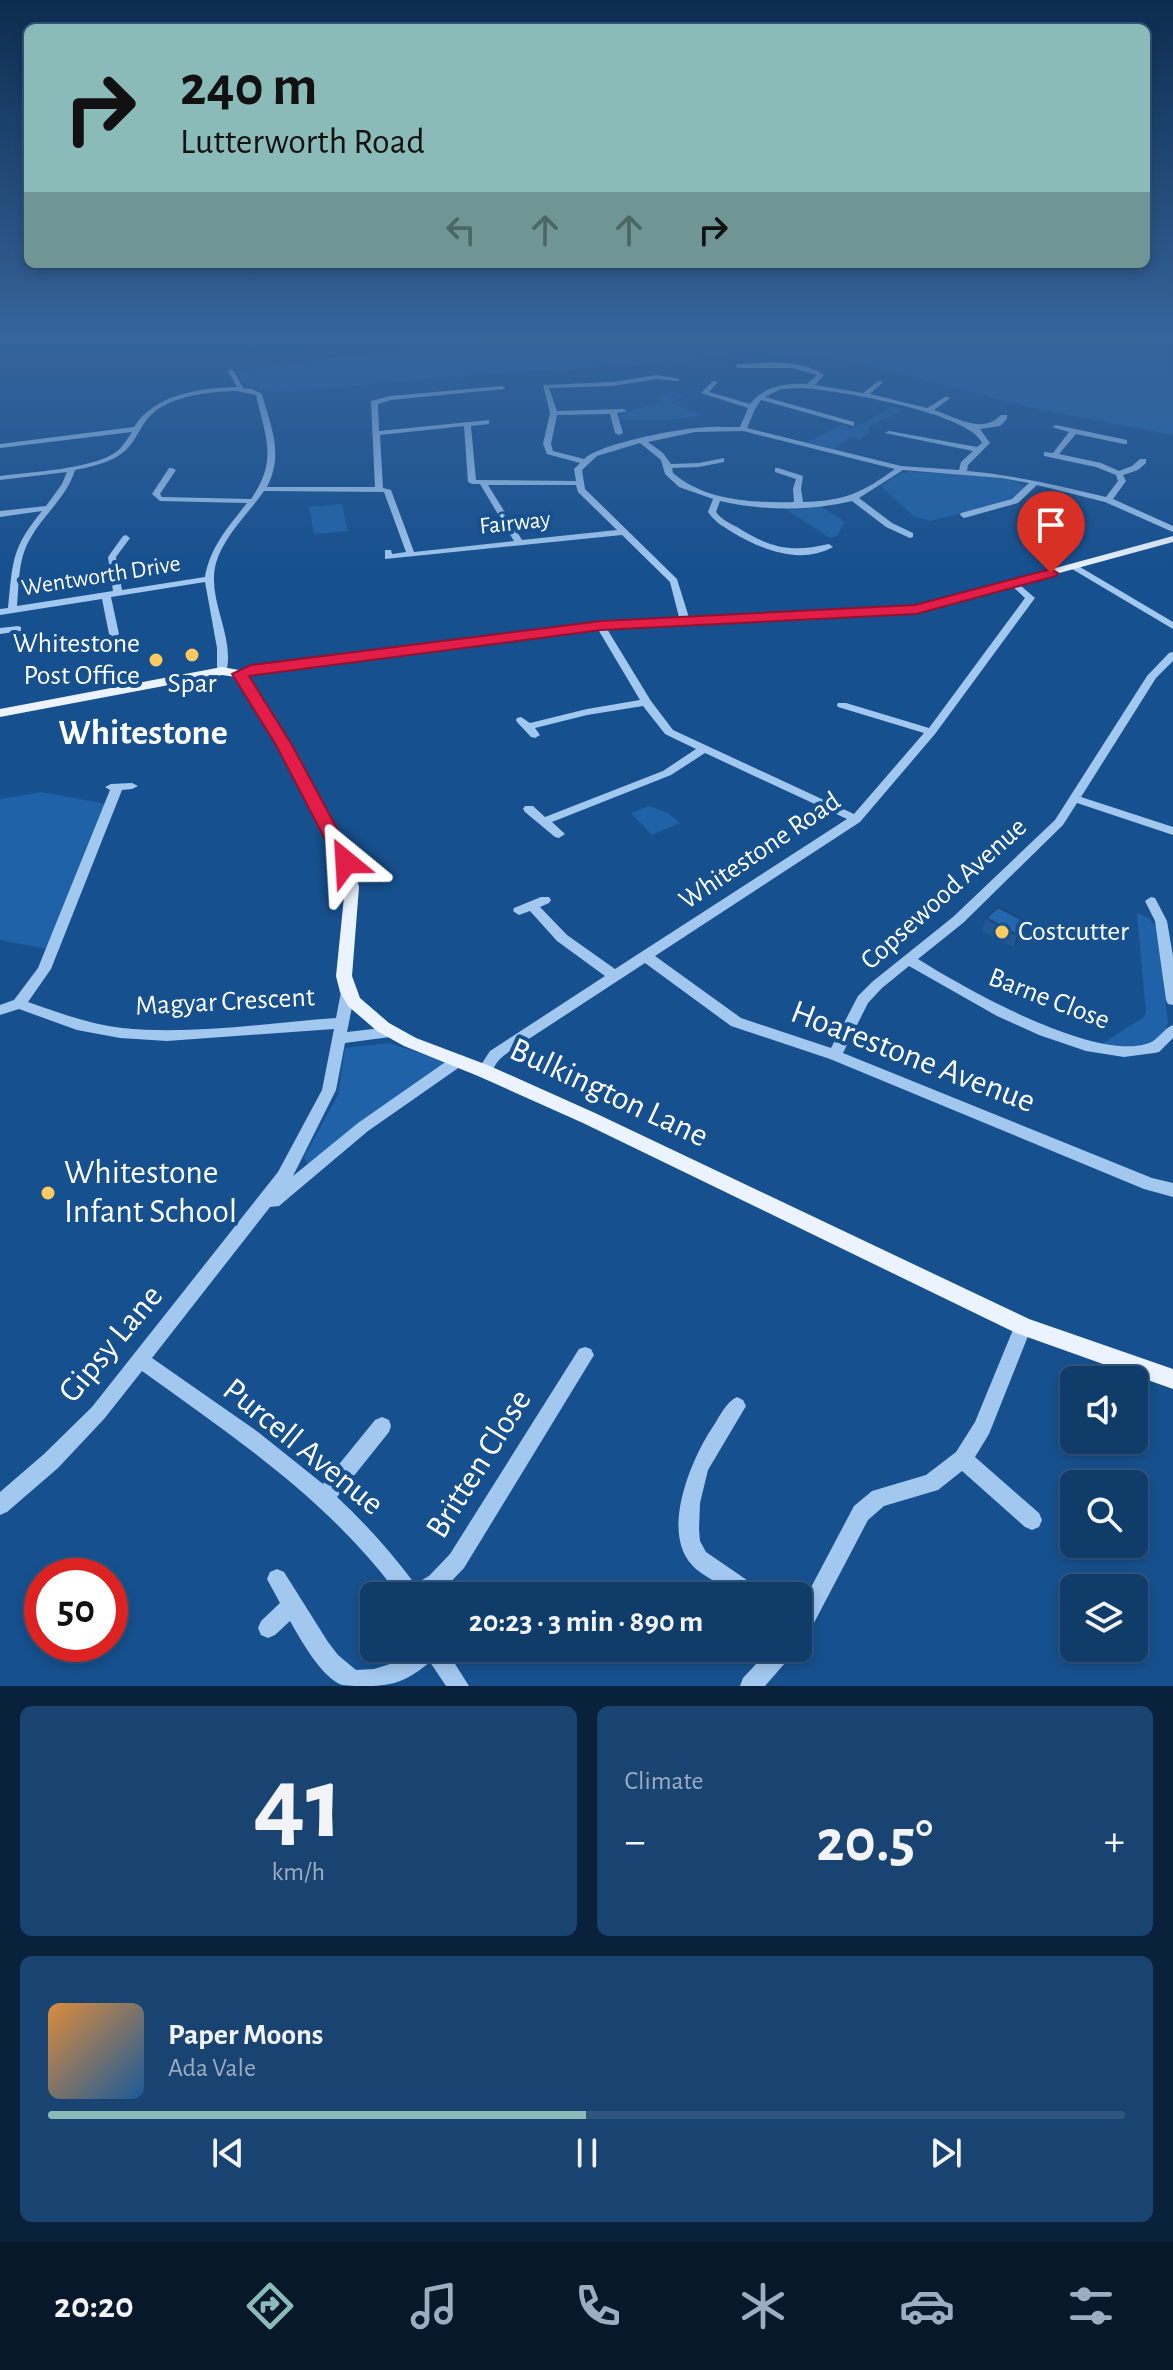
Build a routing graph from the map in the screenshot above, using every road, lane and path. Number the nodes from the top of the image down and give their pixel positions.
1 (148, 415) edge
2 (263, 415) edge
3 (374, 415) edge
4 (554, 415) edge
5 (614, 415) edge
6 (749, 415) edge
7 (814, 415) edge
8 (935, 415) edge
9 (994, 417) dead end
10 (486, 422) dead end
11 (862, 423) dead end
12 (467, 424) junction
13 (1056, 427) dead end
14 (974, 428) junction
15 (136, 429) junction
16 (743, 429) junction
17 (621, 431) dead end
18 (1074, 431) junction
19 (888, 432) dead end
20 (378, 433) junction
21 (1120, 440) dead end
22 (642, 441) junction
23 (0, 446) edge
24 (979, 450) junction
25 (725, 460) dead end
26 (1143, 461) dead end
27 (584, 462) junction
28 (669, 466) junction
29 (72, 467) junction
30 (901, 468) junction
31 (781, 473) dead end
32 (963, 473) junction
33 (1119, 474) junction
34 (156, 475) dead end
35 (0, 478) edge
36 (1035, 482) junction
37 (578, 483) junction
38 (484, 485) junction
39 (379, 488) junction
40 (260, 489) junction
41 (854, 498) junction
42 (717, 499) junction
43 (1108, 500) junction
44 (252, 501) junction
45 (799, 506) junction
46 (45, 508) junction
47 (0, 514) edge
48 (964, 515) dead end
49 (1173, 529) edge
50 (623, 532) junction
51 (907, 532) dead end
52 (138, 535) dead end
53 (1173, 539) edge
54 (519, 543) junction
55 (841, 551) dead end
56 (388, 552) dead end
57 (411, 555) junction
58 (1075, 567) junction
59 (209, 579) junction
60 (1015, 584) junction
61 (118, 593) junction
62 (106, 595) junction
63 (12, 610) junction
64 (0, 612) edge
65 (685, 621) junction
66 (601, 626) junction
67 (1173, 626) edge
68 (18, 629) dead end
69 (0, 631) edge
70 (114, 634) dead end
71 (1173, 655) edge
72 (222, 671) junction
73 (240, 674) junction
74 (646, 702) junction
75 (842, 705) dead end
76 (0, 713) edge
77 (528, 727) dead end
78 (931, 732) junction
79 (703, 749) junction
80 (132, 786) dead end
81 (1076, 799) junction
82 (529, 809) dead end
83 (856, 819) junction
84 (545, 821) junction
85 (1173, 831) edge
86 (559, 834) dead end
87 (1151, 901) dead end
88 (532, 906) dead end
89 (645, 956) junction
90 (909, 960) junction
91 (613, 975) junction
92 (348, 992) junction
93 (1173, 1000) edge
94 (19, 1004) junction
95 (0, 1010) edge
96 (1173, 1030) edge
97 (341, 1031) junction
98 (390, 1032) junction
99 (835, 1055) junction
100 (459, 1060) junction
101 (484, 1071) junction
102 (1173, 1190) edge
103 (258, 1213) junction
104 (1023, 1326) junction
105 (585, 1355) dead end
106 (142, 1361) junction
107 (1173, 1379) edge
108 (737, 1406) dead end
109 (382, 1426) dead end
110 (963, 1459) junction
111 (323, 1499) junction
112 (0, 1505) edge
113 (1032, 1520) dead end
114 (277, 1579) dead end
115 (402, 1582) edge
116 (437, 1582) edge
117 (733, 1582) edge
118 (293, 1604) junction
119 (812, 1605) edge
120 (268, 1628) dead end
121 (412, 1662) edge
122 (442, 1662) edge
123 (772, 1662) edge
124 (458, 1686) edge
125 (751, 1686) edge

1 - 15 street
2 - 40 street
3 - 20 street
4 - 27 street
5 - 17 street
6 - 16 street
7 - 11 street
8 - 14 street
9 - 14 street
10 - 12 street
12 - 20 street
12 - 38 street
13 - 18 street
14 - 24 street
15 - 23 street
15 - 29 street
16 - 22 street
16 - 30 street
18 - 21 street
18 - 33 street
19 - 24 street
20 - 39 street
22 - 27 street
22 - 28 street
24 - 32 street
25 - 28 street
26 - 33 street
27 - 37 street
28 - 42 street
29 - 35 street
29 - 46 street
30 - 32 street
30 - 41 street
31 - 45 street
32 - 36 street
33 - 43 street
34 - 44 street
36 - 43 street
36 - 48 street
37 - 38 street
37 - 50 street
38 - 54 street
39 - 40 street
39 - 57 street
40 - 44 street
41 - 45 street
41 - 51 street
42 - 45 street
42 - 55 street
43 - 49 street
44 - 59 street
46 - 47 street
46 - 63 street
50 - 54 street, Fairway
50 - 65 street
52 - 61 street
53 - 58 main road
54 - 57 street, Fairway
56 - 57 street, Fairway
58 - 60 main road
58 - 67 street
59 - 61 street, Wentworth Drive
59 - 72 street
60 - 65 main road
60 - 78 street, Whitestone Road
61 - 62 street, Wentworth Drive
62 - 63 street, Wentworth Drive
62 - 70 street
63 - 64 street, Wentworth Drive
65 - 66 main road
66 - 73 main road
66 - 74 street
68 - 69 street
71 - 81 street, Copsewood Avenue
72 - 73 main road
72 - 76 main road
73 - 92 main road
74 - 77 street
74 - 79 street
75 - 78 street
78 - 83 street, Whitestone Road
79 - 83 street
79 - 84 street
80 - 94 street
81 - 85 street
81 - 90 street, Copsewood Avenue
82 - 84 street
83 - 89 street, Whitestone Road
84 - 86 street
87 - 93 street
88 - 91 street
89 - 91 street, Whitestone Road
89 - 99 street, Hoarestone Avenue
90 - 96 street, Barne Close
90 - 99 street, Copsewood Avenue
91 - 101 street, Whitestone Road
92 - 97 street, Gipsy Lane
92 - 98 main road, Bulkington Lane
94 - 95 street
94 - 97 street, Magyar Crescent
97 - 98 street, Magyar Crescent
97 - 103 street, Gipsy Lane
98 - 100 main road, Bulkington Lane
99 - 102 street, Hoarestone Avenue
100 - 101 main road, Bulkington Lane
100 - 103 street, Gipsy Lane
101 - 104 main road, Bulkington Lane
103 - 106 street, Gipsy Lane
104 - 107 main road, Bulkington Lane
104 - 110 street
105 - 116 street, Britten Close
106 - 111 street, Purcell Avenue
106 - 112 street, Gipsy Lane
108 - 117 street
109 - 111 street
110 - 113 street
110 - 119 street
111 - 115 street, Purcell Avenue
114 - 118 street
118 - 120 street
118 - 121 street
122 - 124 street
123 - 125 street

